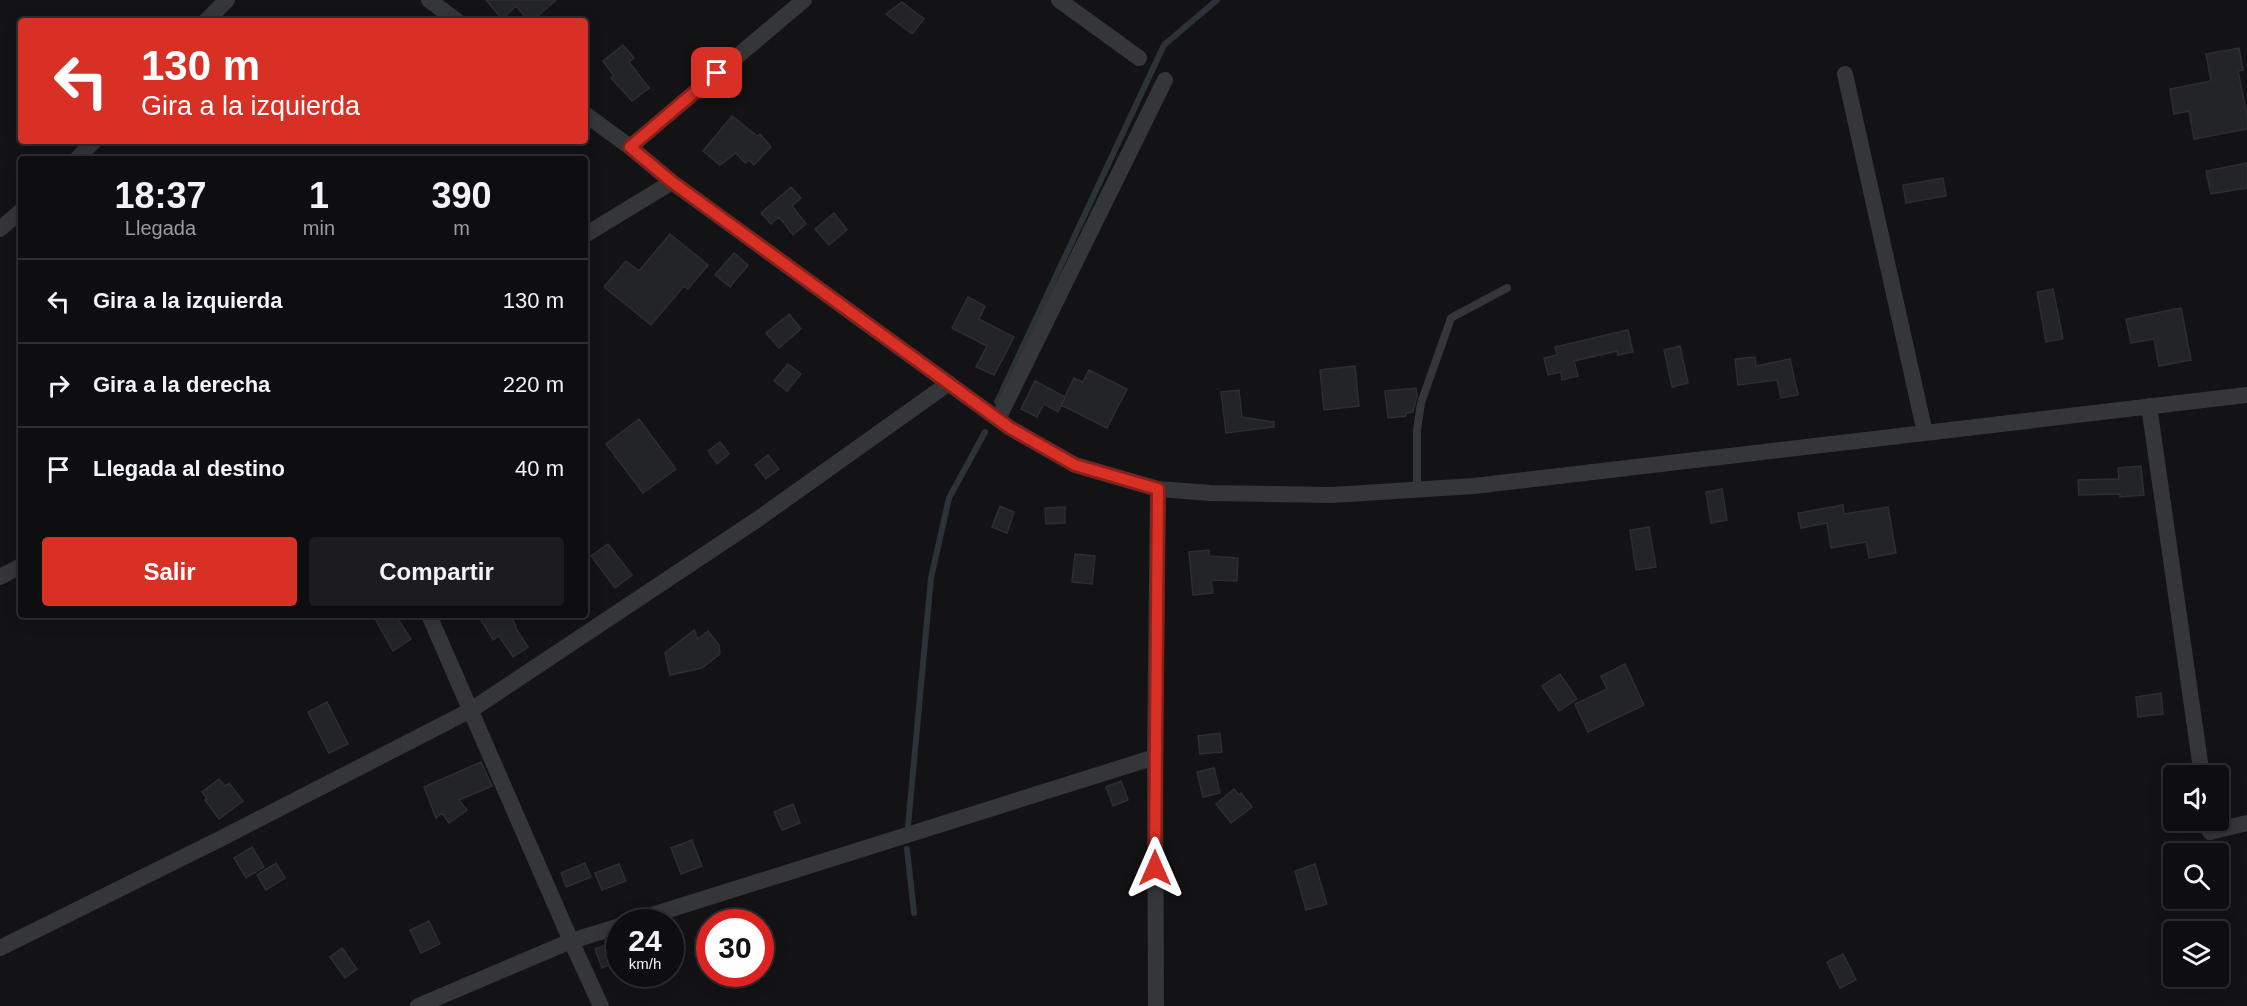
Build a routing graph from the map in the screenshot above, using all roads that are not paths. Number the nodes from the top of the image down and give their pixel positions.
1 (227, 0) edge
2 (429, 0) edge
3 (804, 0) edge
4 (1059, 0) edge
5 (209, 18) edge
6 (454, 18) edge
7 (1139, 58) dead end
8 (1845, 74) dead end
9 (1165, 80) dead end
10 (588, 116) edge
11 (91, 144) edge
12 (630, 147) junction
13 (80, 156) edge
14 (672, 182) junction
15 (18, 214) edge
16 (0, 229) edge
17 (588, 233) edge
18 (1506, 288) dead end
19 (949, 383) junction
20 (2247, 395) edge
21 (2149, 406) junction
22 (998, 419) junction
23 (1925, 433) junction
24 (1158, 489) junction
25 (1417, 490) junction
26 (18, 568) edge
27 (0, 578) edge
28 (430, 618) edge
29 (471, 710) junction
30 (1155, 757) junction
31 (2200, 765) edge
32 (2247, 823) edge
33 (2229, 827) edge
34 (671, 909) edge
35 (606, 930) edge
36 (571, 941) junction
37 (0, 948) edge
38 (418, 1006) edge
39 (601, 1006) edge
40 (1156, 1006) edge

1 - 5 street
2 - 6 street
3 - 12 street
4 - 7 street
8 - 23 street
9 - 22 street
10 - 12 street
11 - 13 street
12 - 14 street
14 - 17 street
14 - 19 street
15 - 16 street
18 - 25 lane
19 - 22 street
19 - 29 street
20 - 21 street
21 - 23 street
21 - 31 street
22 - 24 street
23 - 25 street
24 - 25 street
24 - 30 street
26 - 27 street
28 - 29 street
29 - 36 street
29 - 37 street
30 - 34 street
30 - 40 street
32 - 33 street
35 - 36 street
36 - 38 street
36 - 39 street

